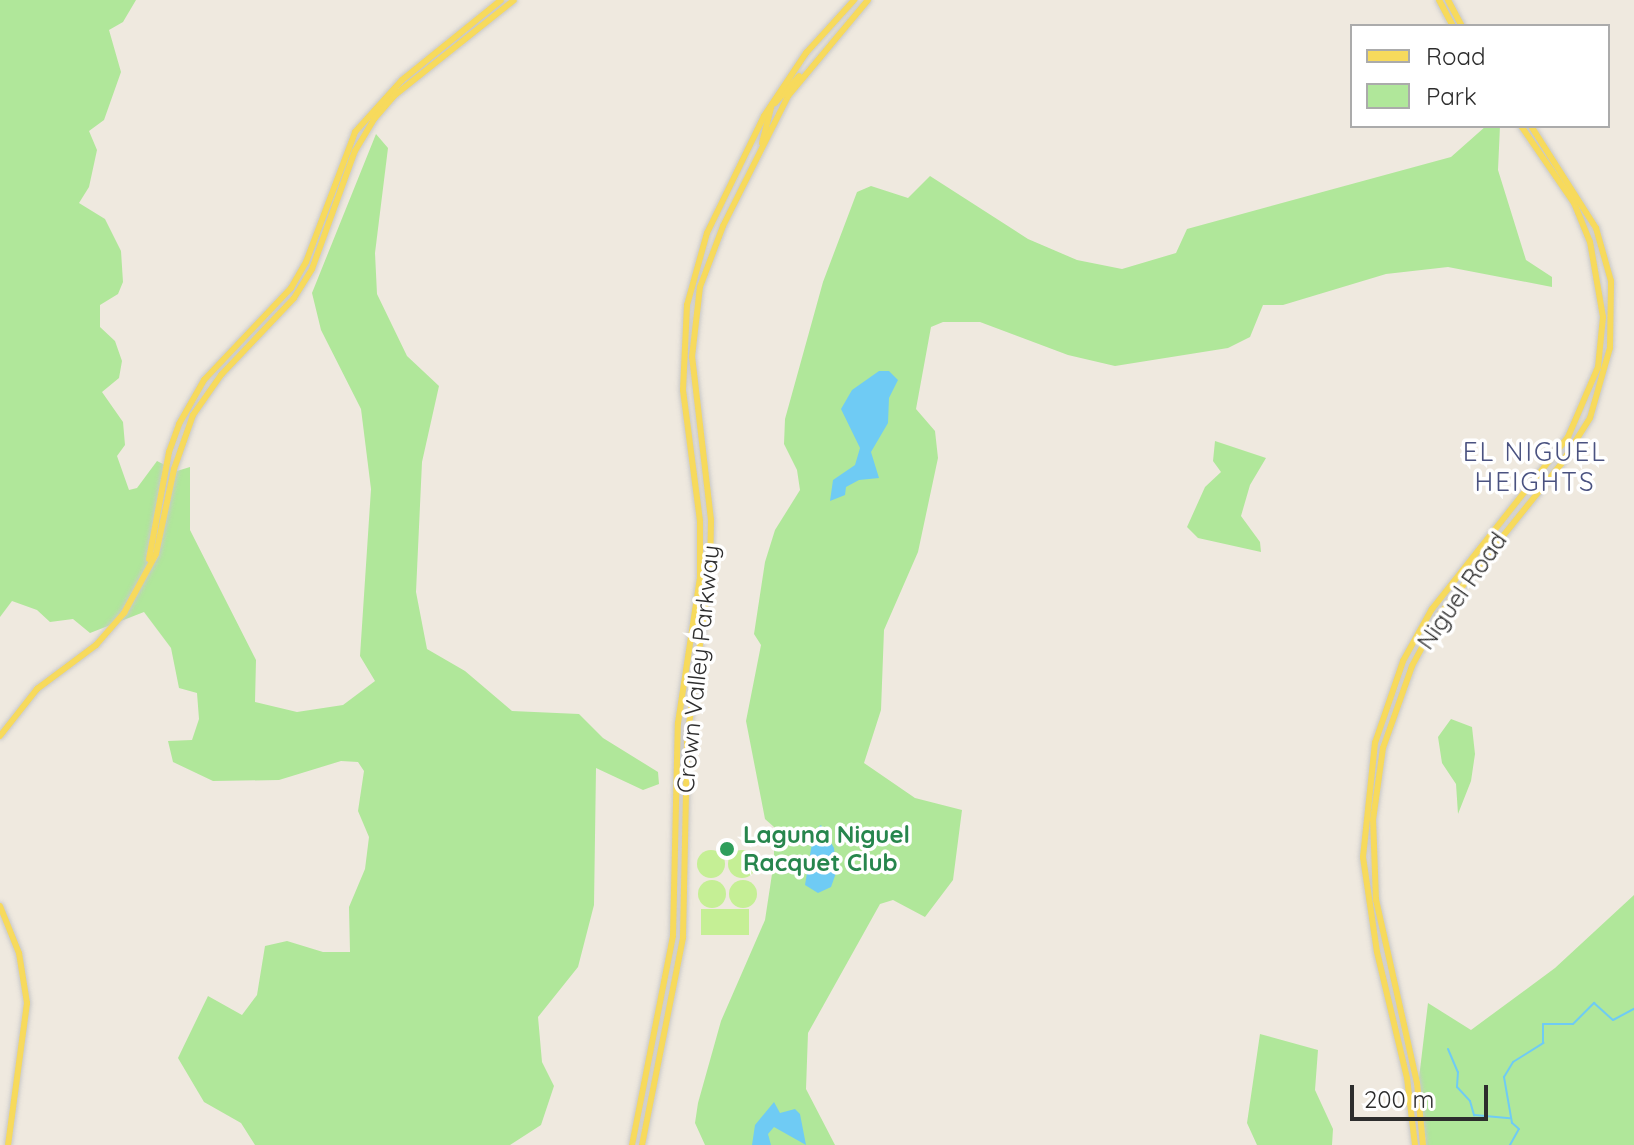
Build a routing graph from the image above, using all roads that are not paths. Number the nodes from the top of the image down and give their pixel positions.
1 (501, 0) edge
2 (514, 0) edge
3 (854, 0) edge
4 (868, 0) edge
5 (1439, 0) edge
6 (1448, 0) edge
7 (491, 19) junction
8 (475, 22) junction
9 (1452, 24) edge
10 (1461, 24) edge
11 (471, 36) junction
12 (800, 76) junction
13 (772, 104) junction
14 (1522, 128) edge
15 (1532, 128) edge
16 (762, 143) junction
17 (149, 559) junction
18 (0, 736) edge
19 (0, 906) edge
20 (1385, 949) junction
21 (1377, 952) junction
22 (1414, 1127) junction
23 (1423, 1133) junction
24 (8, 1145) edge
25 (632, 1145) edge
26 (642, 1145) edge
27 (1415, 1145) edge
28 (1423, 1145) edge

1 - 8 main road
2 - 7 main road
3 - 13 main road, Crown Valley Parkway
4 - 12 main road, Crown Valley Parkway
5 - 9 main road
6 - 10 main road
7 - 8 main road
7 - 11 main road
8 - 11 main road
8 - 17 main road
11 - 17 main road
12 - 13 main road
12 - 16 main road, Crown Valley Parkway
13 - 16 main road
13 - 25 main road, Crown Valley Parkway
14 - 21 main road, Niguel Road
15 - 20 main road, Niguel Road
16 - 26 main road, Crown Valley Parkway
17 - 18 main road
19 - 24 main road
20 - 21 main road
20 - 23 main road, Niguel Road
21 - 22 main road, Niguel Road
22 - 23 main road
22 - 27 main road, Niguel Road
23 - 28 main road, Niguel Road

